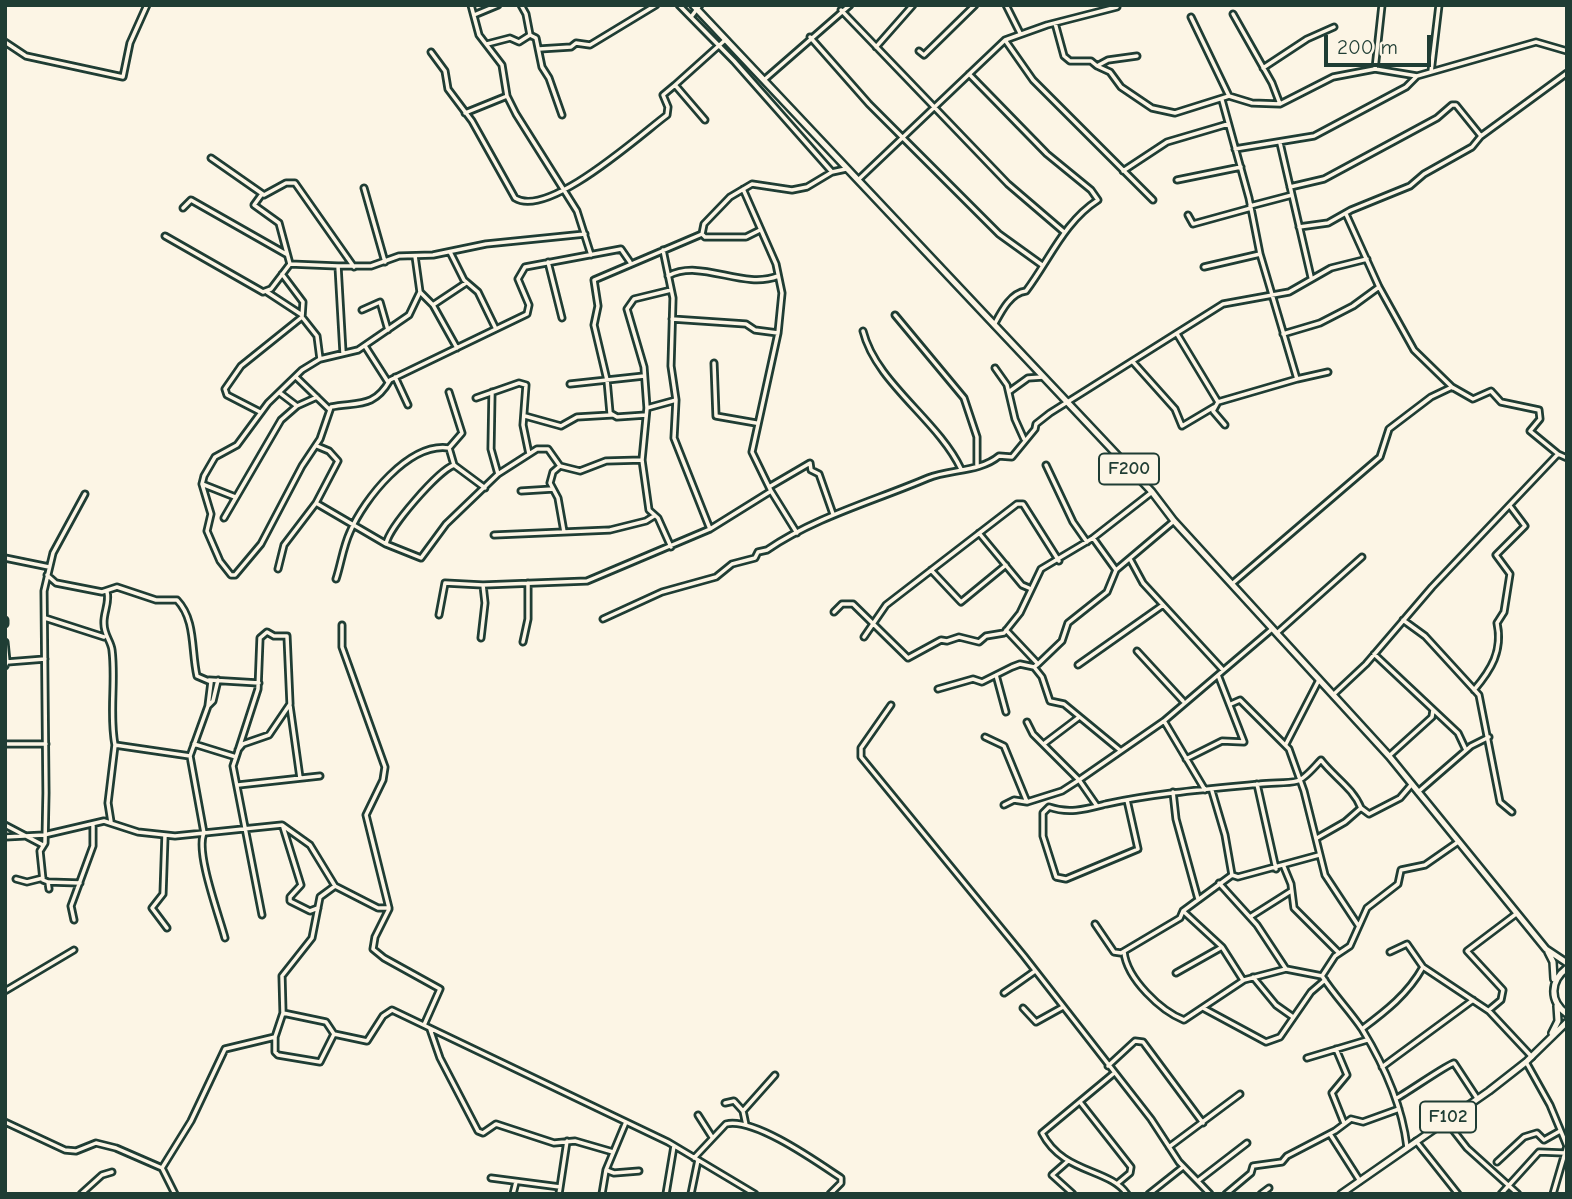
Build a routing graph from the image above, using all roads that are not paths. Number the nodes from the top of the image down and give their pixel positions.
1 (146, 5) edge
2 (471, 5) edge
3 (498, 5) edge
4 (521, 5) edge
5 (656, 5) edge
6 (679, 5) edge
7 (850, 5) edge
8 (914, 5) edge
9 (975, 5) edge
10 (1006, 5) edge
11 (1382, 5) edge
12 (1439, 5) edge
13 (1117, 6) edge
14 (697, 7) edge
15 (1107, 7) edge
16 (841, 10) junction
17 (1233, 14) dead end
18 (473, 15) junction
19 (691, 17) junction
20 (1191, 17) dead end
21 (1055, 23) junction
22 (1334, 27) dead end
23 (1020, 33) junction
24 (530, 35) junction
25 (810, 37) junction
26 (1005, 40) junction
27 (724, 41) junction
28 (5, 42) edge
29 (487, 44) junction
30 (718, 45) junction
31 (876, 47) junction
32 (539, 49) junction
33 (919, 51) dead end
34 (1567, 51) edge
35 (431, 52) dead end
36 (1137, 56) dead end
37 (1097, 66) junction
38 (1262, 68) junction
39 (1375, 69) junction
40 (1431, 72) junction
41 (1567, 73) edge
42 (969, 74) junction
43 (1417, 76) junction
44 (764, 80) junction
45 (675, 85) junction
46 (507, 96) junction
47 (1229, 96) junction
48 (1222, 100) junction
49 (1280, 104) junction
50 (936, 108) junction
51 (465, 113) junction
52 (562, 115) dead end
53 (705, 120) dead end
54 (1228, 124) junction
55 (1481, 136) junction
56 (906, 137) junction
57 (1280, 143) junction
58 (1235, 149) junction
59 (211, 158) dead end
60 (1241, 167) junction
61 (846, 169) junction
62 (1124, 171) junction
63 (832, 172) junction
64 (858, 180) junction
65 (1177, 180) dead end
66 (1290, 187) junction
67 (364, 188) dead end
68 (743, 189) junction
69 (565, 191) junction
70 (262, 194) junction
71 (1292, 195) junction
72 (1153, 200) dead end
73 (1251, 207) junction
74 (183, 208) dead end
75 (1346, 213) junction
76 (1188, 215) dead end
77 (1299, 227) junction
78 (760, 230) junction
79 (1064, 232) junction
80 (702, 233) junction
81 (585, 234) junction
82 (165, 236) dead end
83 (663, 250) junction
84 (450, 252) junction
85 (286, 254) junction
86 (1261, 254) junction
87 (591, 255) junction
88 (415, 256) junction
89 (1367, 259) junction
90 (385, 262) junction
91 (548, 262) junction
92 (630, 262) junction
93 (290, 264) junction
94 (1042, 265) junction
95 (338, 266) junction
96 (354, 267) junction
97 (1204, 267) dead end
98 (282, 274) junction
99 (668, 276) junction
100 (778, 276) junction
101 (1311, 278) junction
102 (467, 283) junction
103 (1379, 287) junction
104 (671, 290) junction
105 (267, 292) junction
106 (420, 292) junction
107 (1272, 293) junction
108 (433, 305) junction
109 (362, 310) dead end
110 (895, 315) dead end
111 (302, 316) junction
112 (562, 317) dead end
113 (672, 319) junction
114 (994, 325) junction
115 (388, 330) junction
116 (496, 330) junction
117 (863, 331) dead end
118 (778, 332) junction
119 (1177, 334) junction
120 (1283, 334) junction
121 (365, 345) junction
122 (458, 349) junction
123 (344, 353) junction
124 (320, 359) junction
125 (1133, 362) junction
126 (714, 363) dead end
127 (995, 368) dead end
128 (1328, 372) dead end
129 (644, 376) junction
130 (296, 377) junction
131 (395, 377) junction
132 (1043, 377) junction
133 (1297, 379) junction
134 (607, 380) junction
135 (388, 383) junction
136 (570, 384) dead end
137 (1454, 388) junction
138 (1010, 391) junction
139 (279, 392) junction
140 (449, 392) dead end
141 (492, 392) junction
142 (317, 397) junction
143 (476, 398) dead end
144 (676, 400) junction
145 (1218, 402) junction
146 (1067, 403) junction
147 (408, 405) dead end
148 (298, 406) junction
149 (1214, 407) junction
150 (646, 408) junction
151 (329, 409) junction
152 (260, 412) junction
153 (611, 415) junction
154 (646, 415) junction
155 (525, 416) junction
156 (756, 423) junction
157 (1225, 425) dead end
158 (1024, 439) junction
159 (317, 446) junction
160 (449, 448) junction
161 (529, 454) junction
162 (1558, 454) junction
163 (1567, 458) edge
164 (642, 460) junction
165 (454, 465) junction
166 (977, 465) junction
167 (1046, 465) dead end
168 (560, 466) junction
169 (961, 469) junction
170 (498, 474) junction
171 (202, 484) junction
172 (485, 488) junction
173 (553, 488) junction
174 (769, 489) junction
175 (521, 491) dead end
176 (1152, 492) junction
177 (85, 494) dead end
178 (235, 497) junction
179 (316, 503) junction
180 (1509, 505) junction
181 (833, 514) junction
182 (654, 516) junction
183 (225, 518) dead end
184 (1174, 521) junction
185 (354, 524) junction
186 (710, 529) junction
187 (564, 532) junction
188 (797, 533) junction
189 (979, 533) junction
190 (494, 536) dead end
191 (1093, 538) junction
192 (1087, 542) junction
193 (386, 544) junction
194 (671, 547) junction
195 (1363, 557) dead end
196 (5, 558) edge
197 (1130, 559) junction
198 (1059, 561) junction
199 (1006, 565) junction
200 (49, 567) junction
201 (278, 569) dead end
202 (931, 570) junction
203 (1116, 570) junction
204 (47, 575) junction
205 (336, 579) dead end
206 (528, 583) junction
207 (1233, 583) junction
208 (483, 585) junction
209 (1030, 589) junction
210 (107, 592) junction
211 (1163, 605) junction
212 (834, 612) dead end
213 (439, 615) dead end
214 (45, 618) junction
215 (603, 619) dead end
216 (1403, 620) junction
217 (872, 621) junction
218 (342, 625) dead end
219 (1006, 629) junction
220 (1276, 630) junction
221 (864, 637) dead end
222 (106, 638) junction
223 (481, 638) dead end
224 (5, 642) edge
225 (523, 642) dead end
226 (1137, 651) dead end
227 (1374, 654) junction
228 (45, 659) junction
229 (6, 664) edge
230 (1036, 665) junction
231 (1078, 665) dead end
232 (1223, 670) junction
233 (996, 675) junction
234 (1218, 675) junction
235 (1320, 678) junction
236 (209, 680) junction
237 (218, 680) junction
238 (259, 683) junction
239 (938, 689) dead end
240 (1474, 690) junction
241 (1334, 694) junction
242 (1183, 702) junction
243 (290, 704) junction
244 (1231, 704) junction
245 (891, 705) dead end
246 (208, 706) junction
247 (1433, 710) junction
248 (1006, 712) dead end
249 (1078, 718) junction
250 (1164, 720) junction
251 (1027, 722) dead end
252 (985, 737) dead end
253 (1489, 737) junction
254 (1045, 743) junction
255 (5, 744) edge
256 (46, 744) junction
257 (193, 744) junction
258 (1286, 744) junction
259 (115, 745) junction
260 (238, 750) junction
261 (1466, 750) junction
262 (1121, 751) junction
263 (190, 756) junction
264 (1389, 756) junction
265 (236, 757) junction
266 (1186, 759) junction
267 (320, 776) dead end
268 (300, 778) junction
269 (1079, 780) junction
270 (1298, 781) junction
271 (1257, 784) junction
272 (1412, 784) junction
273 (237, 785) junction
274 (1205, 790) junction
275 (1212, 791) junction
276 (1173, 792) junction
277 (1418, 792) junction
278 (1127, 800) junction
279 (1027, 802) junction
280 (1004, 805) dead end
281 (1097, 806) junction
282 (1361, 808) junction
283 (1512, 813) dead end
284 (111, 823) junction
285 (93, 824) junction
286 (5, 825) edge
287 (282, 825) junction
288 (244, 827) junction
289 (204, 833) junction
290 (44, 835) junction
291 (165, 835) junction
292 (23, 836) junction
293 (5, 837) edge
294 (1316, 838) junction
295 (1459, 841) junction
296 (43, 845) junction
297 (1319, 855) junction
298 (1284, 867) junction
299 (1276, 869) junction
300 (1232, 875) junction
301 (43, 878) junction
302 (16, 879) dead end
303 (48, 882) junction
304 (80, 883) junction
305 (1219, 883) junction
306 (335, 886) junction
307 (49, 889) dead end
308 (1291, 891) junction
309 (1198, 899) junction
310 (318, 908) junction
311 (389, 908) junction
312 (1183, 911) junction
313 (1516, 914) junction
314 (262, 915) dead end
315 (1250, 917) junction
316 (74, 920) dead end
317 (1095, 924) dead end
318 (1358, 925) junction
319 (167, 928) dead end
320 (225, 938) dead end
321 (1222, 947) junction
322 (1546, 949) junction
323 (74, 950) dead end
324 (1124, 951) junction
325 (1390, 952) dead end
326 (1339, 953) junction
327 (1567, 965) edge
328 (1423, 967) junction
329 (1286, 969) junction
330 (1035, 971) junction
331 (1176, 973) dead end
332 (1253, 977) junction
333 (1323, 978) junction
334 (1244, 980) junction
335 (1554, 983) junction
336 (5, 991) edge
337 (1004, 993) dead end
338 (1473, 1000) junction
339 (1557, 1004) junction
340 (1063, 1007) junction
341 (1203, 1008) junction
342 (1023, 1009) dead end
343 (1489, 1011) junction
344 (283, 1013) junction
345 (1567, 1014) edge
346 (1293, 1017) junction
347 (1567, 1022) edge
348 (424, 1025) junction
349 (430, 1028) junction
350 (1362, 1030) junction
351 (334, 1034) junction
352 (1550, 1036) junction
353 (275, 1037) junction
354 (1367, 1040) junction
355 (1336, 1049) junction
356 (1532, 1056) junction
357 (1307, 1058) dead end
358 (1526, 1062) junction
359 (1108, 1066) junction
360 (1382, 1067) junction
361 (1113, 1073) junction
362 (775, 1075) dead end
363 (1240, 1094) dead end
364 (1397, 1098) junction
365 (1478, 1099) junction
366 (1080, 1102) junction
367 (725, 1103) dead end
368 (1399, 1109) junction
369 (743, 1111) junction
370 (698, 1115) dead end
371 (1445, 1119) junction
372 (5, 1122) edge
373 (626, 1122) junction
374 (1203, 1123) junction
375 (1344, 1123) junction
376 (746, 1125) junction
377 (1563, 1131) edge
378 (1330, 1134) junction
379 (712, 1137) junction
380 (567, 1141) junction
381 (1416, 1141) junction
382 (1247, 1143) dead end
383 (674, 1146) junction
384 (1567, 1146) edge
385 (1169, 1147) junction
386 (1407, 1147) junction
387 (613, 1152) junction
388 (1565, 1153) edge
389 (696, 1159) junction
390 (1068, 1161) junction
391 (1497, 1162) dead end
392 (1183, 1167) junction
393 (162, 1168) junction
394 (606, 1170) junction
395 (639, 1171) dead end
396 (112, 1172) dead end
397 (491, 1178) dead end
398 (1199, 1180) junction
399 (1360, 1181) junction
400 (516, 1182) junction
401 (1118, 1183) junction
402 (1510, 1185) junction
403 (560, 1187) junction
404 (1269, 1188) dead end
405 (82, 1194) edge
406 (175, 1194) edge
407 (513, 1194) edge
408 (559, 1194) edge
409 (602, 1194) edge
410 (666, 1194) edge
411 (691, 1194) edge
412 (755, 1194) edge
413 (830, 1194) edge
414 (1073, 1194) edge
415 (1127, 1194) edge
416 (1149, 1194) edge
417 (1210, 1194) edge
418 (1226, 1194) edge
419 (1261, 1194) edge
420 (1341, 1194) edge
421 (1458, 1194) edge
422 (1501, 1194) edge
423 (1518, 1194) edge
424 (1553, 1194) edge

1 - 28 street
2 - 18 street
3 - 18 street
4 - 24 street
5 - 32 street
6 - 19 street
7 - 16 street
8 - 31 street
9 - 33 street
10 - 23 street
11 - 39 street
12 - 40 street
13 - 15 street
14 - 19 street
14 - 27 main road, F200
15 - 21 street
16 - 25 street
16 - 31 street
17 - 38 street
18 - 29 street
19 - 30 street
20 - 47 street
21 - 23 street
21 - 37 street
22 - 38 street
23 - 26 street
24 - 29 street
24 - 32 street
25 - 44 street
25 - 56 street
26 - 42 street
26 - 62 street
27 - 30 street
27 - 44 main road, F200
29 - 46 street
30 - 45 street
30 - 63 street
31 - 50 street
32 - 52 street
34 - 40 street
35 - 51 street
36 - 37 street
37 - 48 street
38 - 49 street
39 - 43 street
39 - 49 street
40 - 43 street
41 - 55 street
42 - 50 street
42 - 79 street
43 - 57 street
44 - 61 main road, F200
45 - 53 street
45 - 69 street
46 - 51 street
46 - 69 street
47 - 48 street
47 - 49 street
48 - 54 street
50 - 56 street
50 - 79 street
51 - 69 street
54 - 58 street
54 - 62 street
55 - 66 street
55 - 75 street
56 - 64 street
56 - 94 street
57 - 58 street
57 - 66 street
58 - 60 street
59 - 70 street
60 - 65 street
60 - 73 street
61 - 63 street
61 - 64 main road, F200
62 - 72 street
63 - 68 street
64 - 114 main road, F200
66 - 71 street
67 - 90 street
68 - 78 street
68 - 80 street
69 - 81 street
70 - 85 street
70 - 96 street
71 - 73 street
71 - 77 street
73 - 76 street
73 - 86 street
74 - 85 street
75 - 77 street
75 - 89 street
77 - 101 street
78 - 80 street
78 - 100 street
79 - 94 street
80 - 83 street
81 - 84 street
81 - 87 street
82 - 105 street
83 - 92 street
83 - 99 street
84 - 88 street
84 - 102 street
85 - 93 street
86 - 97 street
86 - 107 street
87 - 91 street
87 - 92 street
88 - 90 street
88 - 106 street
89 - 101 street
89 - 103 street
90 - 96 street
91 - 112 street
91 - 116 street
92 - 134 street
93 - 95 street
93 - 98 street
94 - 114 street
95 - 96 street
95 - 123 street
98 - 105 street
98 - 111 street
99 - 100 street
99 - 104 street
100 - 118 street
101 - 107 street
102 - 108 street
102 - 116 street
103 - 120 street
103 - 137 street
104 - 113 street
104 - 129 street
105 - 111 street
106 - 108 street
106 - 115 street
107 - 119 street
107 - 120 street
108 - 122 street
109 - 115 street
110 - 166 street
111 - 124 street
111 - 152 street
113 - 118 street
113 - 144 street
114 - 132 main road, F200
115 - 121 street
116 - 122 street
117 - 169 street
118 - 156 street
119 - 125 street
119 - 145 street
120 - 133 street
121 - 123 street
121 - 135 street
122 - 131 street
123 - 124 street
124 - 130 street
125 - 146 street
125 - 149 street
126 - 156 street
127 - 138 street
128 - 133 street
129 - 134 street
129 - 150 street
130 - 139 street
130 - 142 street
131 - 135 street
131 - 147 street
132 - 138 street
132 - 146 main road, F200
133 - 145 street
134 - 136 street
134 - 153 street
135 - 151 street
137 - 162 street
137 - 207 street
138 - 158 street
139 - 148 street
139 - 152 street
140 - 160 street
141 - 143 street
141 - 155 street
141 - 170 street
142 - 148 street
142 - 151 street
144 - 150 street
144 - 186 street
145 - 149 street
146 - 158 street
146 - 176 main road, F200
148 - 178 street
149 - 157 street
150 - 154 street
151 - 159 street
152 - 171 street
153 - 154 street
153 - 155 street
154 - 164 street
155 - 161 street
156 - 174 street
158 - 166 street
159 - 171 street
159 - 179 street
160 - 165 street
160 - 185 street
161 - 168 street
161 - 170 street
162 - 163 street
162 - 180 street
164 - 168 street
164 - 182 street
165 - 172 street
165 - 193 street
166 - 169 street
167 - 192 street
168 - 173 street
169 - 181 street
170 - 172 street
171 - 178 street
172 - 193 street
173 - 175 street
173 - 187 street
174 - 181 street
174 - 186 street
174 - 188 street
176 - 184 main road, F200
176 - 191 street
177 - 200 street
178 - 183 street
179 - 185 street
179 - 201 street
180 - 216 street
180 - 240 street
181 - 188 street
182 - 187 street
182 - 194 street
184 - 197 street
184 - 207 main road, F200
185 - 193 street
185 - 205 street
186 - 194 street
187 - 190 street
188 - 215 street
189 - 198 street
189 - 199 street
189 - 202 street
191 - 192 street
191 - 203 street
192 - 198 street
194 - 206 street
195 - 220 street
196 - 200 street
197 - 203 street
197 - 211 street
198 - 209 street
199 - 202 street
199 - 209 street
200 - 204 street
202 - 217 street
203 - 230 street
204 - 210 street
204 - 214 street
206 - 208 street
206 - 225 street
207 - 220 main road, F200
208 - 213 street
208 - 223 street
209 - 219 street
210 - 222 street
210 - 236 street
211 - 231 street
211 - 232 street
212 - 217 street
214 - 222 street
214 - 228 street
216 - 227 street
216 - 240 street
217 - 219 street
217 - 221 street
218 - 311 street
219 - 230 street
220 - 232 street
220 - 235 main road, F200
222 - 259 street
224 - 229 street
226 - 242 street
227 - 241 street
227 - 247 street
228 - 229 street
228 - 256 street
230 - 233 street
230 - 249 street
232 - 234 street
233 - 239 street
233 - 248 street
234 - 242 street
234 - 244 street
235 - 241 main road, F200
235 - 258 street
236 - 237 street
236 - 246 street
237 - 238 street
237 - 246 street
238 - 243 street
238 - 260 street
240 - 253 street
241 - 264 main road, F200
242 - 250 street
243 - 260 street
243 - 268 street
244 - 258 street
244 - 266 street
245 - 330 street
246 - 257 street
247 - 261 street
247 - 264 street
249 - 254 street
249 - 262 street
250 - 262 street
250 - 266 street
251 - 254 street
252 - 279 street
253 - 261 street
253 - 283 street
254 - 269 street
255 - 256 street
256 - 290 street
257 - 263 street
257 - 265 street
258 - 270 street
259 - 263 street
259 - 284 street
260 - 265 street
261 - 277 street
262 - 269 street
263 - 289 street
264 - 272 main road, F200
265 - 273 street
266 - 274 street
267 - 268 street
268 - 273 street
269 - 279 street
269 - 281 street
270 - 271 street
270 - 282 street
270 - 294 street
271 - 275 street
271 - 299 street
272 - 277 main road, F200
272 - 282 street
273 - 288 street
274 - 275 street
274 - 276 street
275 - 300 street
276 - 278 street
276 - 309 street
277 - 295 main road, F200
278 - 281 street
278 - 281 street
279 - 280 street
282 - 294 street
284 - 285 street
284 - 291 street
285 - 290 street
285 - 304 street
286 - 292 street
287 - 288 street
287 - 306 street
287 - 310 street
288 - 289 street
288 - 314 street
289 - 291 street
289 - 320 street
290 - 292 street
290 - 296 street
291 - 319 street
292 - 293 street
292 - 296 street
294 - 297 street
295 - 313 main road, F200
295 - 318 street
296 - 301 street
297 - 298 street
297 - 318 street
298 - 299 street
298 - 308 street
299 - 300 street
300 - 305 street
301 - 302 street
301 - 303 street
303 - 304 street
303 - 307 street
304 - 316 street
305 - 309 street
305 - 315 street
306 - 310 street
306 - 311 street
308 - 315 street
308 - 326 street
309 - 312 street
310 - 344 street
311 - 348 street
312 - 321 street
312 - 324 street
313 - 322 main road, F200
313 - 343 street
315 - 329 street
317 - 324 street
318 - 326 street
321 - 331 street
321 - 334 street
322 - 327 main road, F200
322 - 335 main road, F200
323 - 336 street
324 - 341 street
325 - 328 street
326 - 333 street
327 - 335 main road
328 - 338 street
328 - 350 street
329 - 332 street
329 - 333 street
330 - 337 street
330 - 340 street
332 - 334 street
332 - 346 street
333 - 346 street
333 - 350 street
334 - 341 street
335 - 339 main road
338 - 343 street
338 - 360 street
339 - 345 main road
339 - 352 main road, F102
340 - 342 street
340 - 359 street
341 - 346 street
343 - 356 street
344 - 351 street
344 - 353 street
347 - 352 main road, F102
348 - 349 street
348 - 351 street
349 - 373 street
349 - 380 street
350 - 354 street
351 - 353 street
352 - 356 main road, F102
353 - 393 street
354 - 355 street
354 - 360 street
355 - 357 street
355 - 375 street
356 - 358 main road, F102
358 - 365 main road, F102
358 - 377 street
359 - 361 street
359 - 374 street
360 - 364 street
361 - 366 street
361 - 385 street
362 - 369 street
363 - 374 street
364 - 365 street
364 - 368 street
365 - 371 main road, F102
366 - 390 street
366 - 401 street
367 - 369 street
368 - 375 street
368 - 386 street
369 - 376 street
370 - 379 street
371 - 381 main road, F102
371 - 402 street
372 - 393 street
373 - 383 street
373 - 387 street
374 - 385 street
375 - 378 street
376 - 379 street
376 - 413 street
377 - 384 street
377 - 391 street
378 - 399 street
378 - 418 street
379 - 389 street
380 - 387 street
380 - 403 street
381 - 386 main road, F102
381 - 421 street
382 - 398 street
383 - 389 street
383 - 410 street
384 - 388 street
385 - 392 street
386 - 399 main road, F102
387 - 394 street
388 - 402 street
388 - 424 street
389 - 411 street
389 - 412 street
390 - 401 street
390 - 414 street
392 - 398 street
392 - 416 street
393 - 406 street
394 - 395 street
394 - 409 street
396 - 405 street
397 - 400 street
398 - 417 street
399 - 420 main road, F102
400 - 403 street
400 - 407 street
401 - 415 street
402 - 422 street
402 - 423 street
403 - 408 street
404 - 419 street

